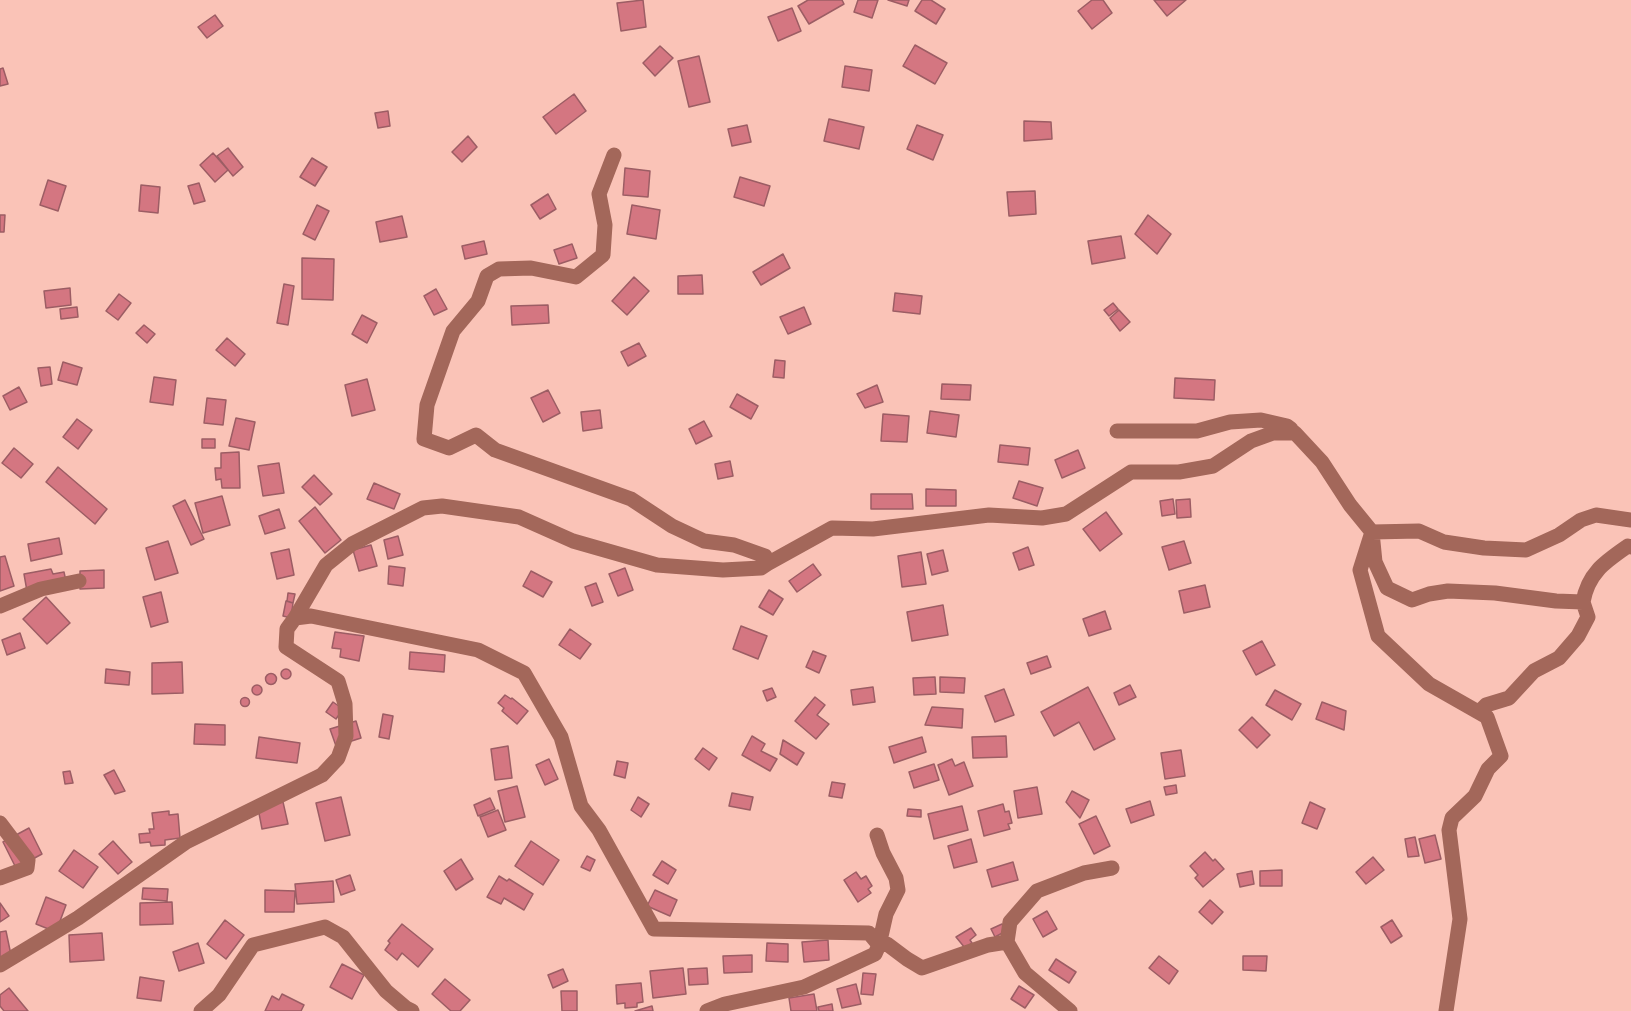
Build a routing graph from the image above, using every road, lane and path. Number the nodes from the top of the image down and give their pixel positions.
1 (614, 155) dead end
2 (1117, 431) dead end
3 (1295, 433) junction
4 (1631, 520) edge
5 (1372, 532) junction
6 (1631, 547) edge
7 (767, 564) junction
8 (79, 580) dead end
9 (1583, 602) junction
10 (0, 606) edge
11 (295, 618) junction
12 (1479, 712) junction
13 (0, 823) edge
14 (877, 835) dead end
15 (1112, 867) dead end
16 (0, 878) edge
17 (1007, 942) junction
18 (879, 945) junction
19 (0, 965) edge
20 (201, 1011) edge
21 (412, 1011) edge
22 (707, 1011) edge
23 (1070, 1011) edge
24 (1446, 1011) edge

1 - 7 street
2 - 3 street
3 - 5 street
3 - 7 street
4 - 5 street
5 - 9 street
5 - 12 street
6 - 9 street
7 - 11 street
8 - 10 street
9 - 12 street
11 - 18 street
11 - 19 street
12 - 24 street
13 - 16 street
14 - 18 street
15 - 17 street
17 - 18 street
17 - 23 street
18 - 22 street
20 - 21 street

